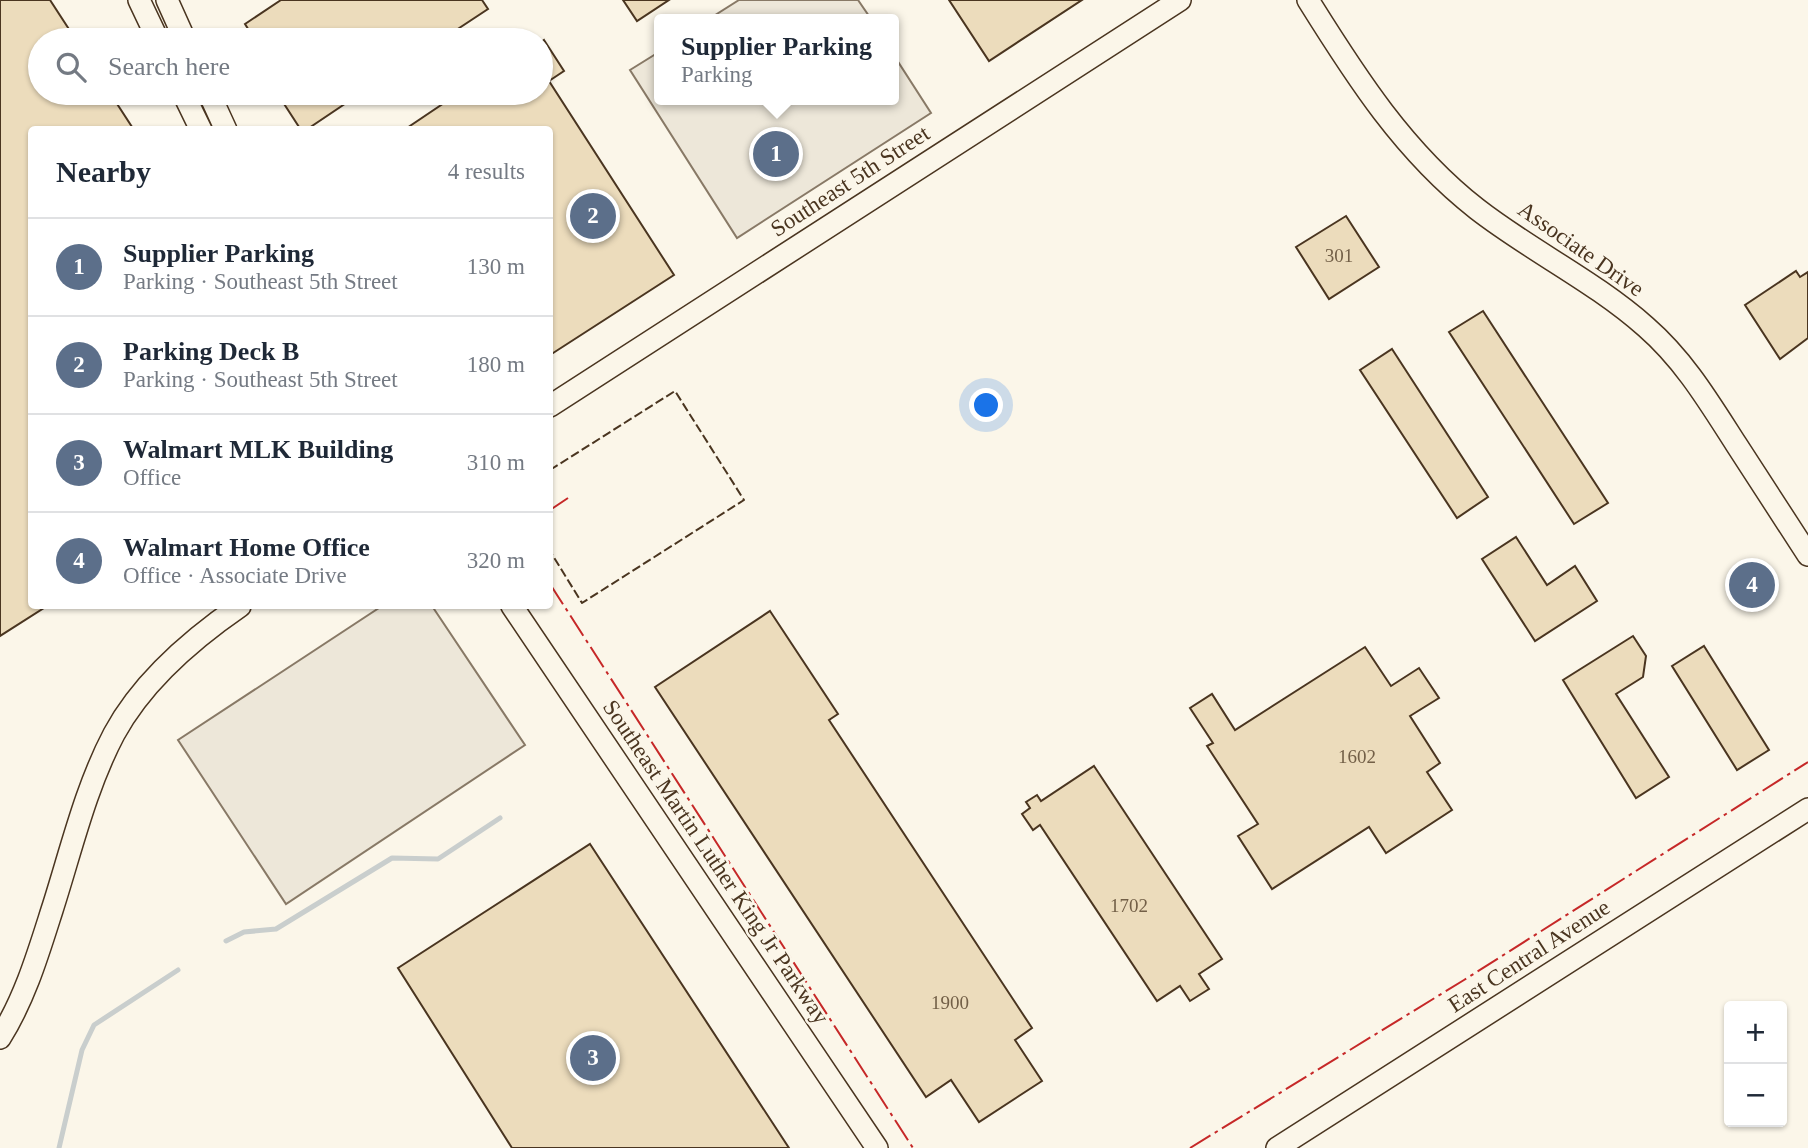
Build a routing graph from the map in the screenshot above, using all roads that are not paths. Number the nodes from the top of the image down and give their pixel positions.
1 (139, 0) edge
2 (167, 0) edge
3 (1180, 0) edge
4 (1308, 0) edge
5 (152, 28) edge
6 (180, 28) edge
7 (189, 105) edge
8 (215, 105) edge
9 (199, 126) edge
10 (224, 126) edge
11 (553, 404) edge
12 (1808, 555) edge
13 (236, 609) edge
14 (514, 609) edge
15 (1808, 809) edge
16 (0, 1038) edge
17 (877, 1148) edge
18 (1277, 1148) edge

1 - 5 street
2 - 6 street
3 - 11 street, Southeast 5th Street
4 - 12 street, Associate Drive
7 - 9 street
8 - 10 street
13 - 16 street
14 - 17 street, Southeast Martin Luther King Jr Parkway
15 - 18 street, East Central Avenue

